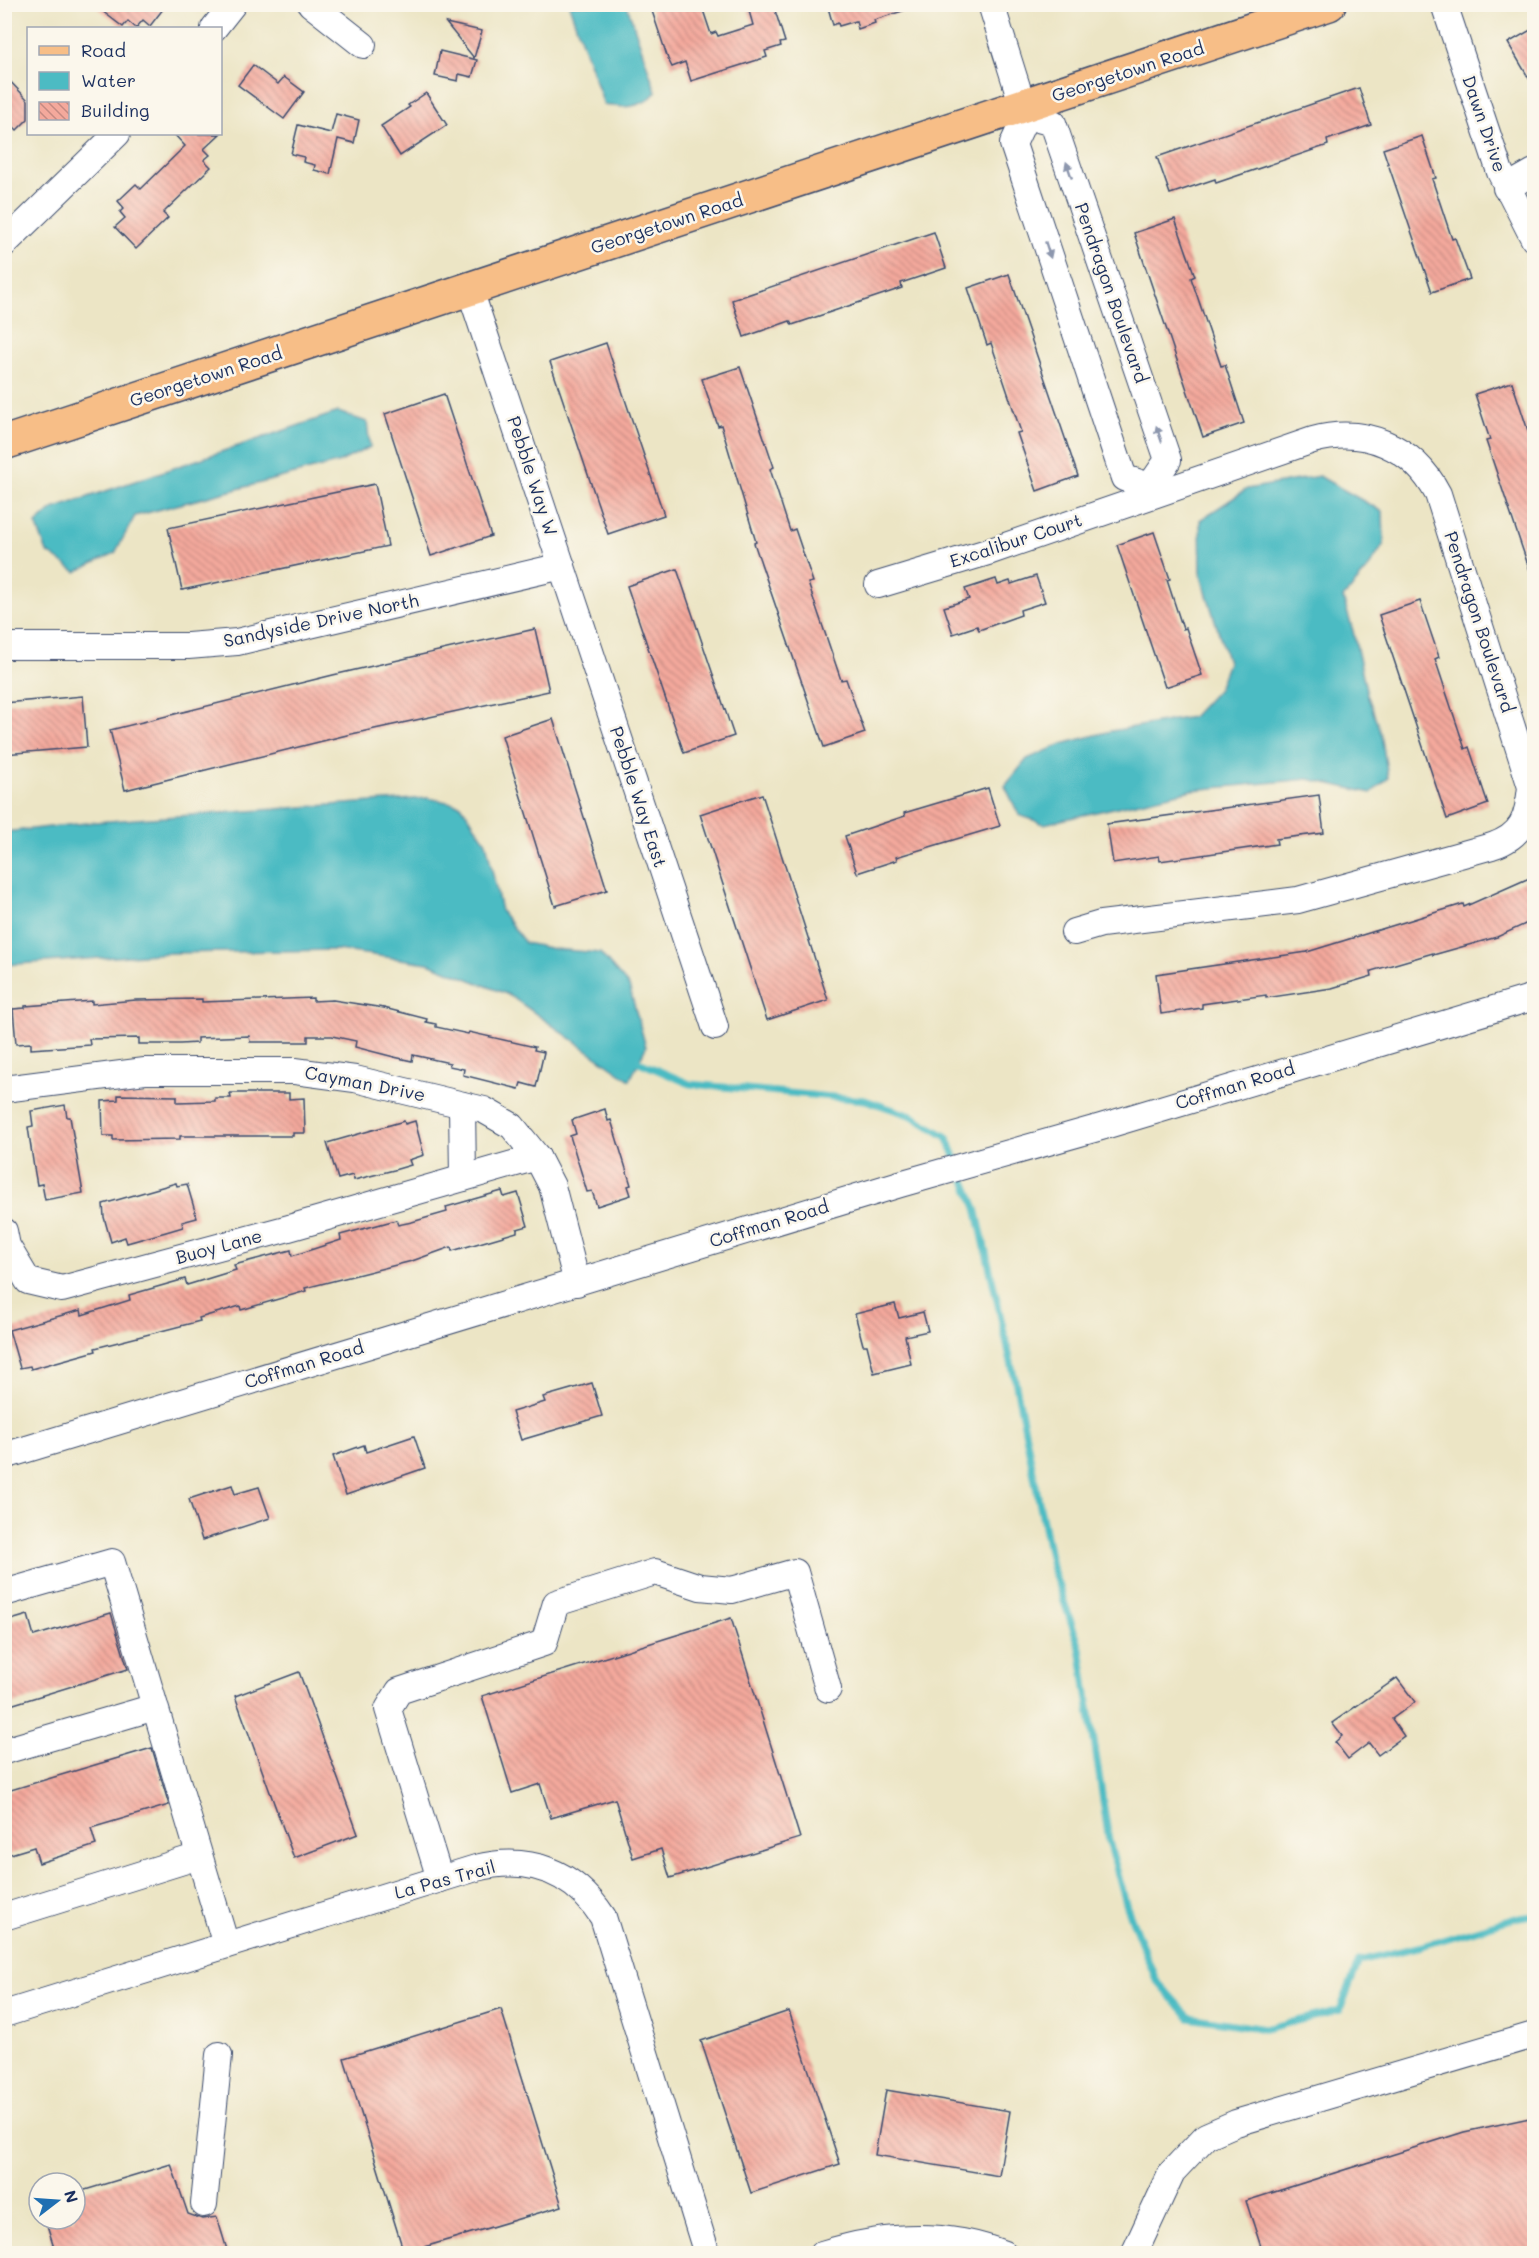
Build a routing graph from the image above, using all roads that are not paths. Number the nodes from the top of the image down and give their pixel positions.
1 (233, 4) edge
2 (311, 4) edge
3 (991, 4) edge
4 (1329, 4) edge
5 (1444, 4) edge
6 (215, 27) edge
7 (363, 45) dead end
8 (1025, 112) junction
9 (116, 135) edge
10 (1534, 172) edge
11 (1506, 188) junction
12 (1534, 239) edge
13 (4, 244) edge
14 (470, 290) junction
15 (4, 443) edge
16 (1151, 490) junction
17 (562, 566) junction
18 (878, 585) dead end
19 (4, 646) edge
20 (1074, 932) dead end
21 (1534, 997) edge
22 (715, 1027) dead end
23 (4, 1089) edge
24 (462, 1105) junction
25 (537, 1157) junction
26 (463, 1178) junction
27 (4, 1231) edge
28 (577, 1283) junction
29 (4, 1455) edge
30 (4, 1593) edge
31 (828, 1689) dead end
32 (155, 1707) junction
33 (4, 1751) edge
34 (199, 1856) junction
35 (440, 1879) junction
36 (4, 1917) edge
37 (226, 1945) junction
38 (4, 2014) edge
39 (1534, 2035) edge
40 (219, 2055) dead end
41 (204, 2204) dead end
42 (875, 2247) edge
43 (707, 2253) edge
44 (822, 2253) edge
45 (1004, 2253) edge
46 (1134, 2253) edge

1 - 6 street
2 - 7 street
3 - 8 street
4 - 8 main road, Georgetown Road
5 - 11 street, Dawn Drive
8 - 14 main road, Georgetown Road
8 -> 16 street
16 -> 8 street, Pendragon Boulevard
9 - 13 street
10 - 11 street
11 - 12 street, Dawn Drive
14 - 15 main road, Georgetown Road
14 - 17 street, Pebble Way W
16 - 18 street, Excalibur Court
16 - 20 street, Pendragon Boulevard
17 - 19 street, Sandyside Drive North
17 - 22 street, Pebble Way East
21 - 28 street, Coffman Road
23 - 24 street, Cayman Drive
24 - 25 street, Cayman Drive
24 - 26 street
25 - 26 street, Buoy Lane
25 - 28 street, Cayman Drive
26 - 27 street, Buoy Lane
28 - 29 street, Coffman Road
30 - 32 street
31 - 35 street
32 - 33 street
32 - 34 street
34 - 36 street
34 - 37 street
35 - 37 street, La Pas Trail
35 - 43 street, La Pas Trail
37 - 38 street, La Pas Trail
39 - 46 street
40 - 41 street
42 - 44 street
42 - 45 street

